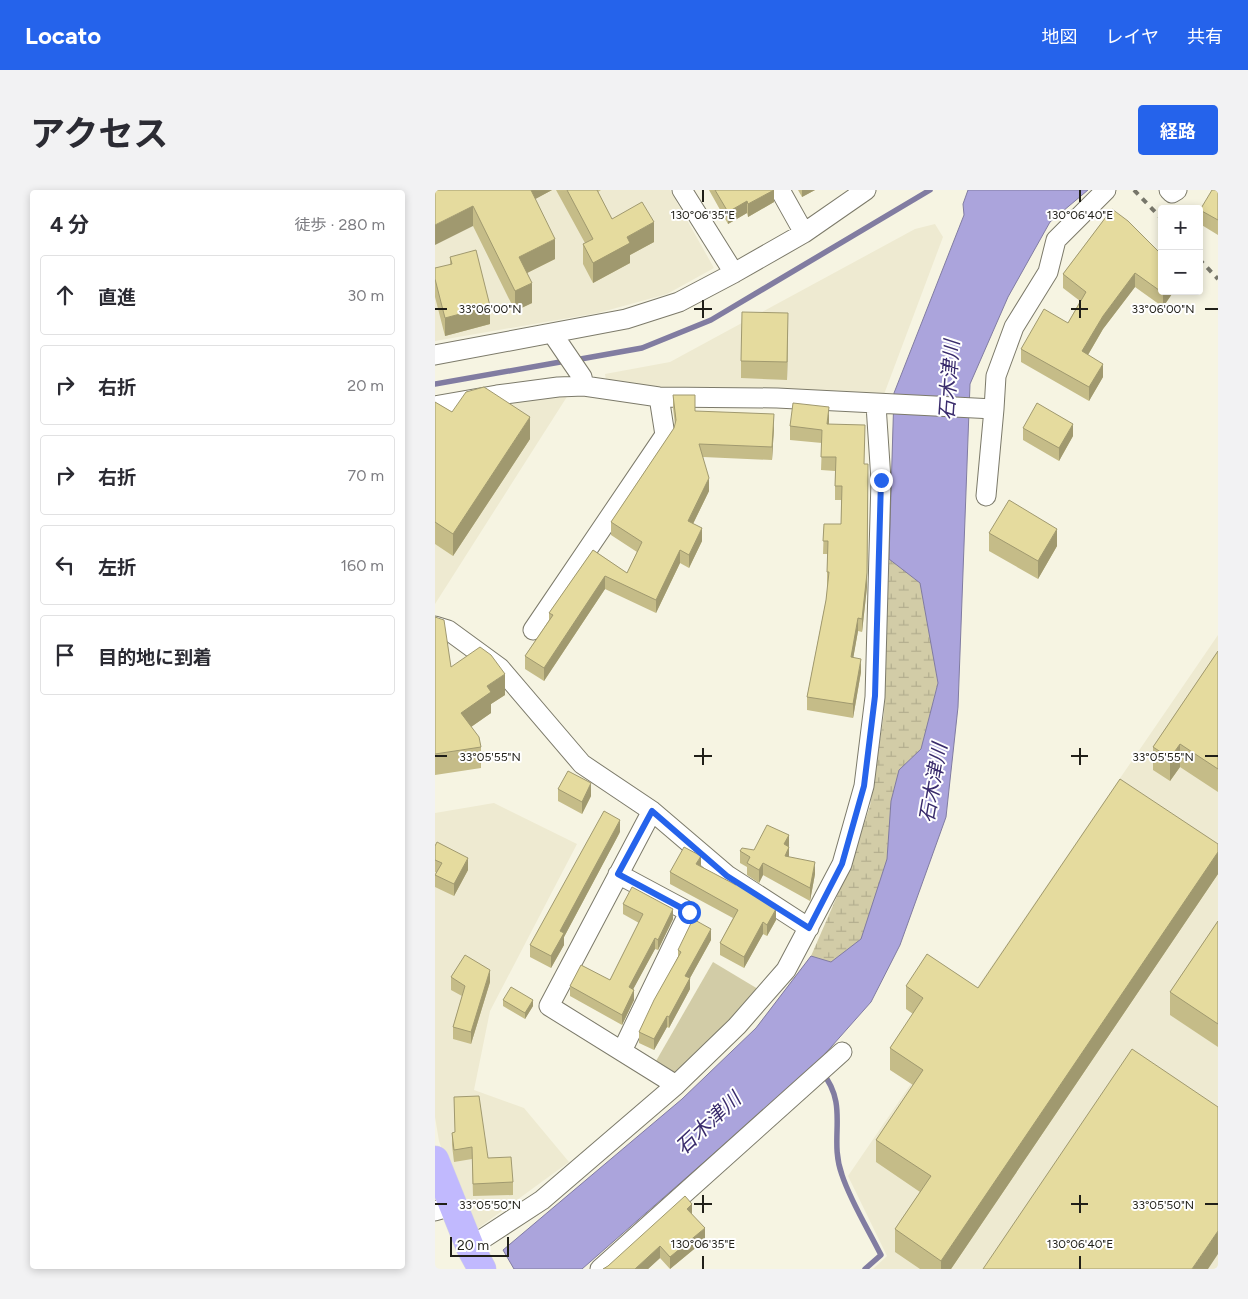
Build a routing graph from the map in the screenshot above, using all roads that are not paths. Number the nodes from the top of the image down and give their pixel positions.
1 (682, 190) edge
2 (779, 190) edge
3 (866, 190) edge
4 (1106, 190) edge
5 (1169, 190) edge
6 (1177, 190) edge
7 (804, 233) junction
8 (735, 273) junction
9 (555, 338) junction
10 (435, 354) edge
11 (583, 382) junction
12 (659, 397) junction
13 (880, 405) junction
14 (435, 406) edge
15 (984, 408) junction
16 (986, 496) dead end
17 (435, 626) edge
18 (533, 630) dead end
19 (652, 811) junction
20 (618, 874) junction
21 (809, 928) junction
22 (622, 1051) junction
23 (842, 1052) dead end
24 (676, 1085) junction
25 (435, 1160) edge
26 (443, 1208) edge
27 (476, 1259) edge
28 (600, 1269) edge

1 - 8 street
2 - 7 street
3 - 7 street
4 - 15 street
5 - 6 street
7 - 8 street
8 - 9 street
9 - 10 street
9 - 11 street
11 - 12 street
11 - 14 street
12 - 13 street
12 - 18 street
13 - 15 street
13 - 21 street
15 - 16 street
17 - 19 street
19 - 20 street
19 - 21 street
20 - 22 street
20 - 22 street
21 - 24 street
22 - 24 street
23 - 28 street
24 - 27 street
25 - 26 highway
26 - 27 highway

